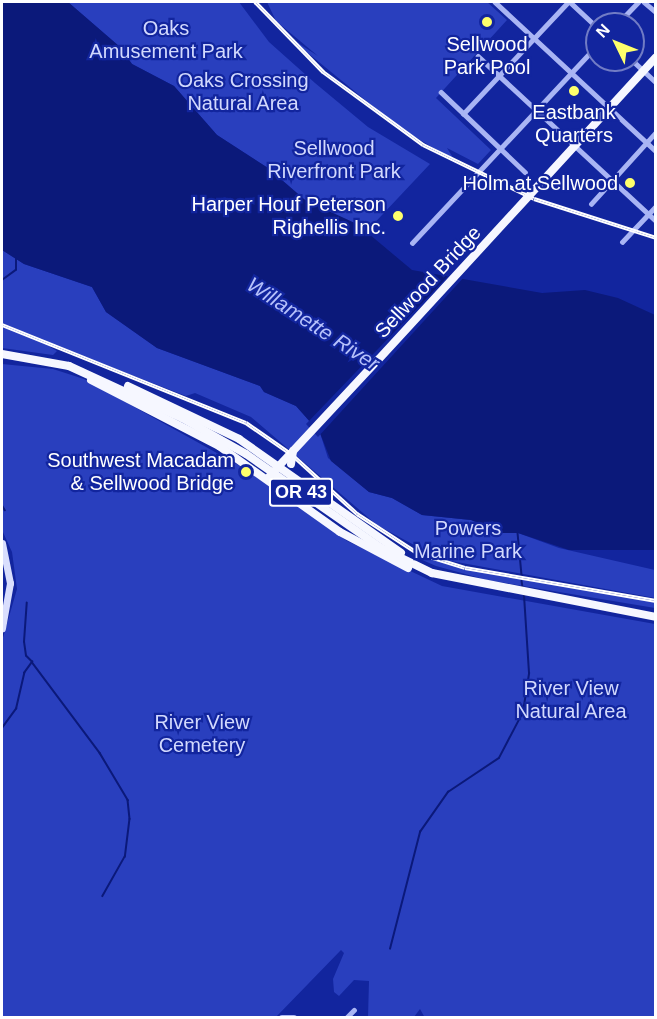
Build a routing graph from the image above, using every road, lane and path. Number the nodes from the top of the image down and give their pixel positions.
1 (496, 2) edge
2 (569, 2) edge
3 (644, 2) edge
4 (656, 12) edge
5 (585, 16) edge
6 (534, 38) junction
7 (478, 56) dead end
8 (656, 57) edge
9 (585, 58) edge
10 (645, 68) edge
11 (641, 72) edge
12 (571, 73) junction
13 (499, 75) junction
14 (441, 92) dead end
15 (608, 107) junction
16 (536, 111) junction
17 (463, 114) junction
18 (656, 132) edge
19 (646, 142) junction
20 (572, 146) junction
21 (500, 149) junction
22 (656, 152) edge
23 (525, 172) dead end
24 (610, 180) junction
25 (591, 204) dead end
26 (656, 206) edge
27 (648, 214) junction
28 (656, 221) edge
29 (622, 242) dead end
30 (412, 243) dead end
31 (2, 354) edge
32 (80, 371) junction
33 (103, 380) junction
34 (292, 453) junction
35 (268, 457) junction
36 (279, 466) junction
37 (268, 477) junction
38 (296, 477) junction
39 (2, 543) edge
40 (432, 573) junction
41 (656, 617) edge
42 (2, 628) edge
43 (354, 1010) dead end
44 (282, 1017) edge
45 (294, 1017) edge
46 (346, 1017) edge

1 - 6 street
2 - 5 street
2 - 6 street
3 - 4 street
6 - 12 street
6 - 13 street
7 - 13 street
8 - 10 main road, Sellwood Bridge
9 - 12 street
11 - 15 main road, Sellwood Bridge
12 - 15 street
12 - 16 street
13 - 16 street
13 - 17 street
14 - 17 street
15 - 19 street
15 - 20 main road, Sellwood Bridge
16 - 20 street
16 - 21 street
17 - 21 street
18 - 19 street
19 - 22 street
19 - 24 street
20 - 24 street
20 - 34 main road, Sellwood Bridge, bridge
21 - 23 street
21 - 30 street
24 - 25 street
24 - 27 street
26 - 27 street
27 - 28 street
27 - 29 street
31 - 32 main road, OR 43
32 - 33 main road, OR 43
32 - 37 main road
33 - 35 main road
33 - 40 main road, OR 43
34 - 35 main road
34 - 36 main road, Sellwood Bridge
34 - 38 main road, bridge
35 - 36 main road
36 - 37 main road, Sellwood Bridge, bridge
36 - 38 main road
37 - 40 main road
38 - 40 main road
39 - 42 main road
40 - 41 main road, OR 43
43 - 46 street
44 - 45 street

